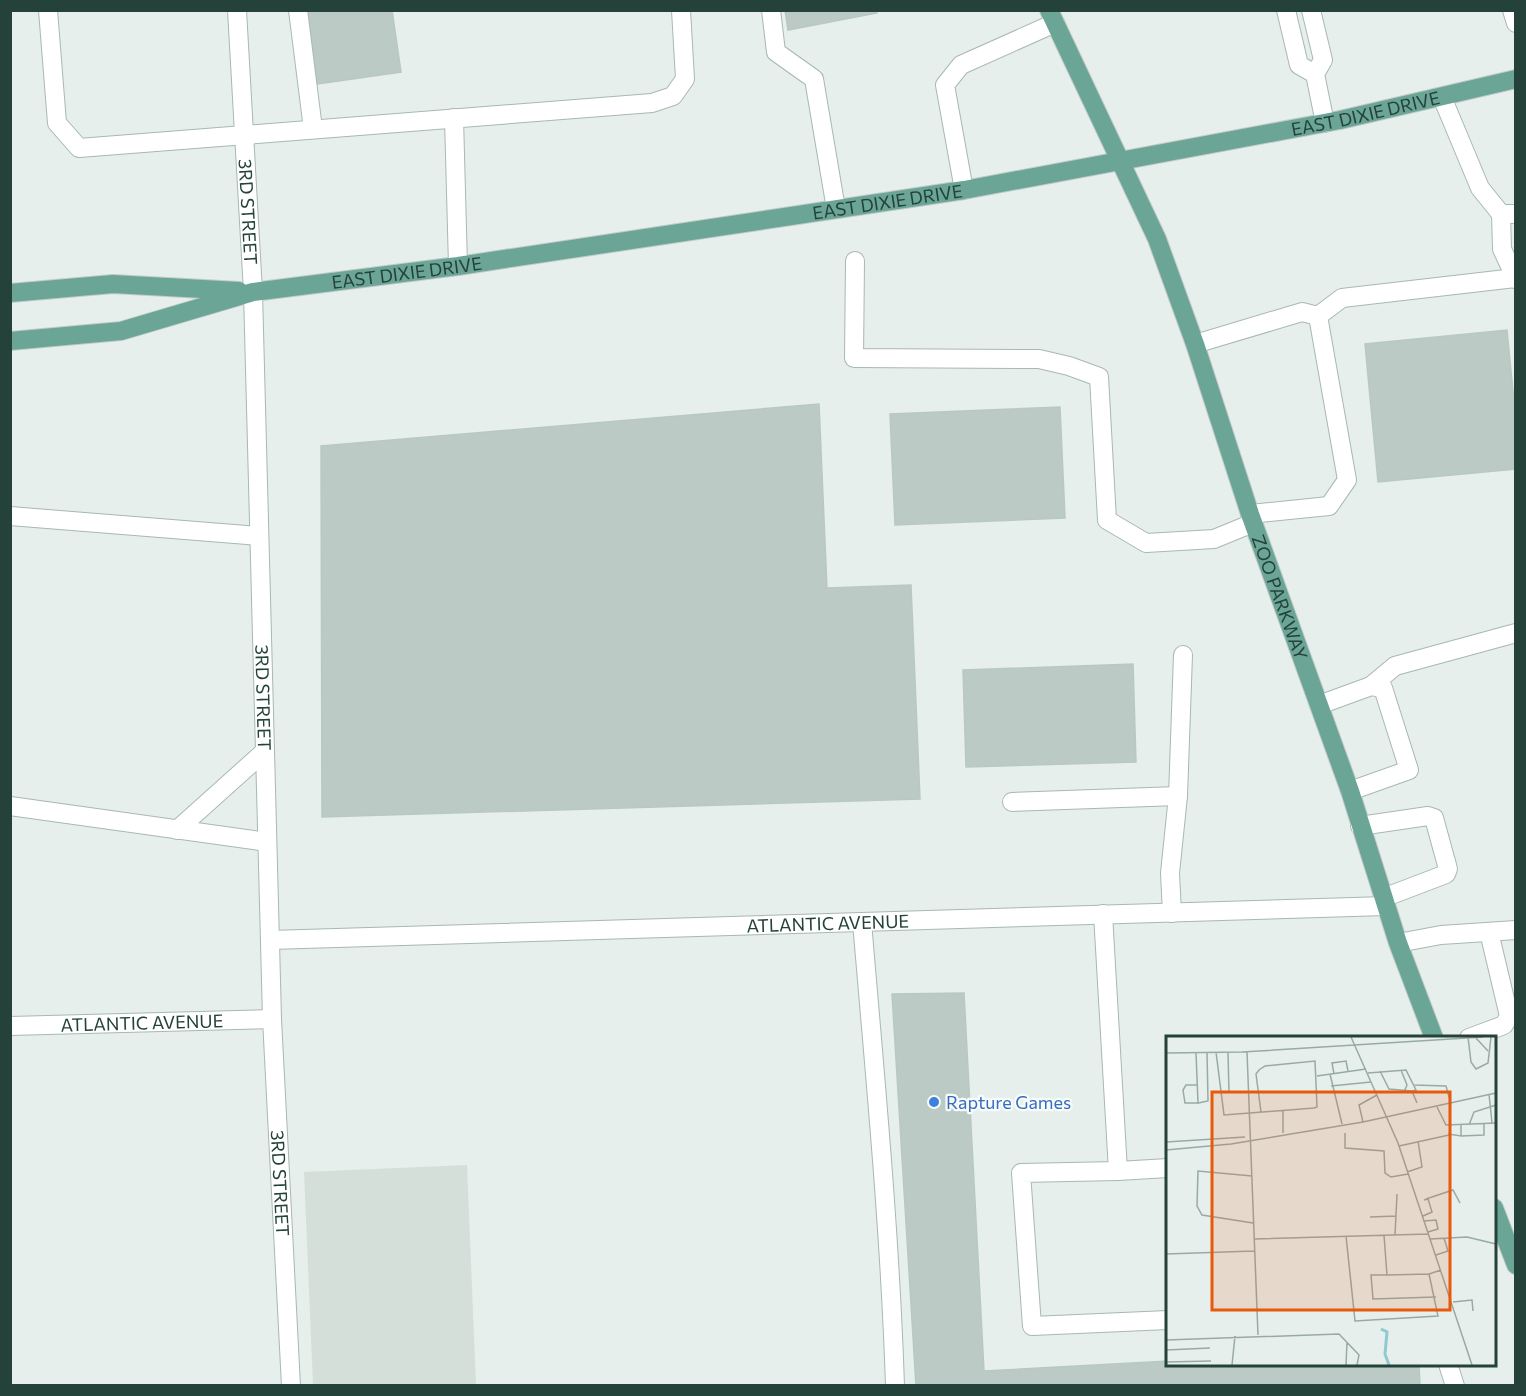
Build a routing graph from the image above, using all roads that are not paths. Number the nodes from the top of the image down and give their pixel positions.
1 (48, 10) edge
2 (237, 10) edge
3 (298, 10) edge
4 (681, 10) edge
5 (771, 10) edge
6 (1286, 10) edge
7 (1311, 10) edge
8 (1512, 10) edge
9 (1052, 17) edge
10 (1515, 23) edge
11 (1315, 74) junction
12 (1515, 79) edge
13 (1442, 97) junction
14 (454, 118) junction
15 (1325, 123) junction
16 (314, 129) junction
17 (244, 135) junction
18 (1119, 160) junction
19 (964, 190) junction
20 (836, 209) junction
21 (1508, 214) edge
22 (855, 261) dead end
23 (458, 266) junction
24 (1515, 279) edge
25 (253, 292) junction
26 (10, 293) edge
27 (1317, 316) junction
28 (10, 342) edge
29 (1195, 344) junction
30 (10, 516) edge
31 (1252, 519) junction
32 (259, 536) junction
33 (1515, 633) edge
34 (1183, 655) dead end
35 (1371, 686) junction
36 (1319, 705) junction
37 (265, 751) junction
38 (1350, 791) junction
39 (1178, 796) junction
40 (1012, 802) dead end
41 (10, 806) edge
42 (1360, 826) junction
43 (177, 830) junction
44 (267, 842) junction
45 (1384, 902) junction
46 (1172, 913) junction
47 (1103, 914) junction
48 (862, 922) junction
49 (1515, 930) edge
50 (1489, 932) junction
51 (270, 940) junction
52 (1398, 943) junction
53 (272, 1019) junction
54 (10, 1026) edge
55 (1433, 1036) edge
56 (1474, 1036) edge
57 (1166, 1168) edge
58 (1118, 1171) junction
59 (1496, 1213) edge
60 (1515, 1264) edge
61 (1166, 1320) edge
62 (1448, 1366) edge
63 (291, 1386) edge
64 (895, 1386) edge
65 (1455, 1386) edge

1 - 17 street
2 - 17 street, 3RD STREET
3 - 16 street
4 - 14 street
5 - 20 street
6 - 11 street
7 - 11 street
8 - 10 street
9 - 18 main road, ZOO PARKWAY
9 - 19 street
11 - 15 street
12 - 13 main road, EAST DIXIE DRIVE
13 - 15 main road, EAST DIXIE DRIVE
13 - 21 street
14 - 16 street
14 - 23 street
15 - 18 main road, EAST DIXIE DRIVE
16 - 17 street
17 - 25 street, 3RD STREET
18 - 19 main road, EAST DIXIE DRIVE
18 - 29 main road, ZOO PARKWAY
19 - 20 main road, EAST DIXIE DRIVE
20 - 23 main road, EAST DIXIE DRIVE
21 - 24 street
22 - 31 street
23 - 25 main road, EAST DIXIE DRIVE
24 - 27 street
25 - 26 main road, EAST DIXIE DRIVE
25 - 28 main road, EAST DIXIE DRIVE
25 - 32 street, 3RD STREET
27 - 29 street
27 - 31 street
29 - 31 main road, ZOO PARKWAY
30 - 32 street
31 - 36 main road, ZOO PARKWAY
32 - 37 street, 3RD STREET
33 - 35 street
34 - 39 street
35 - 36 street
35 - 38 street
36 - 38 main road, ZOO PARKWAY
37 - 43 street
37 - 44 street, 3RD STREET
38 - 42 main road, ZOO PARKWAY
39 - 40 street
39 - 46 street
41 - 43 street
42 - 45 main road, ZOO PARKWAY
42 - 45 street, ATLANTIC AVENUE
43 - 44 street
44 - 51 street, 3RD STREET
45 - 46 street, ATLANTIC AVENUE
45 - 52 main road, ZOO PARKWAY
46 - 47 street, ATLANTIC AVENUE
47 - 48 street, ATLANTIC AVENUE
47 - 58 street
48 - 51 street, ATLANTIC AVENUE
48 - 64 street
49 - 50 street
50 - 52 street
50 - 56 street
51 - 53 street, 3RD STREET
52 - 55 main road, ZOO PARKWAY
53 - 54 street, ATLANTIC AVENUE
53 - 63 street, 3RD STREET
57 - 58 street
58 - 61 street
59 - 60 main road
62 - 65 street

